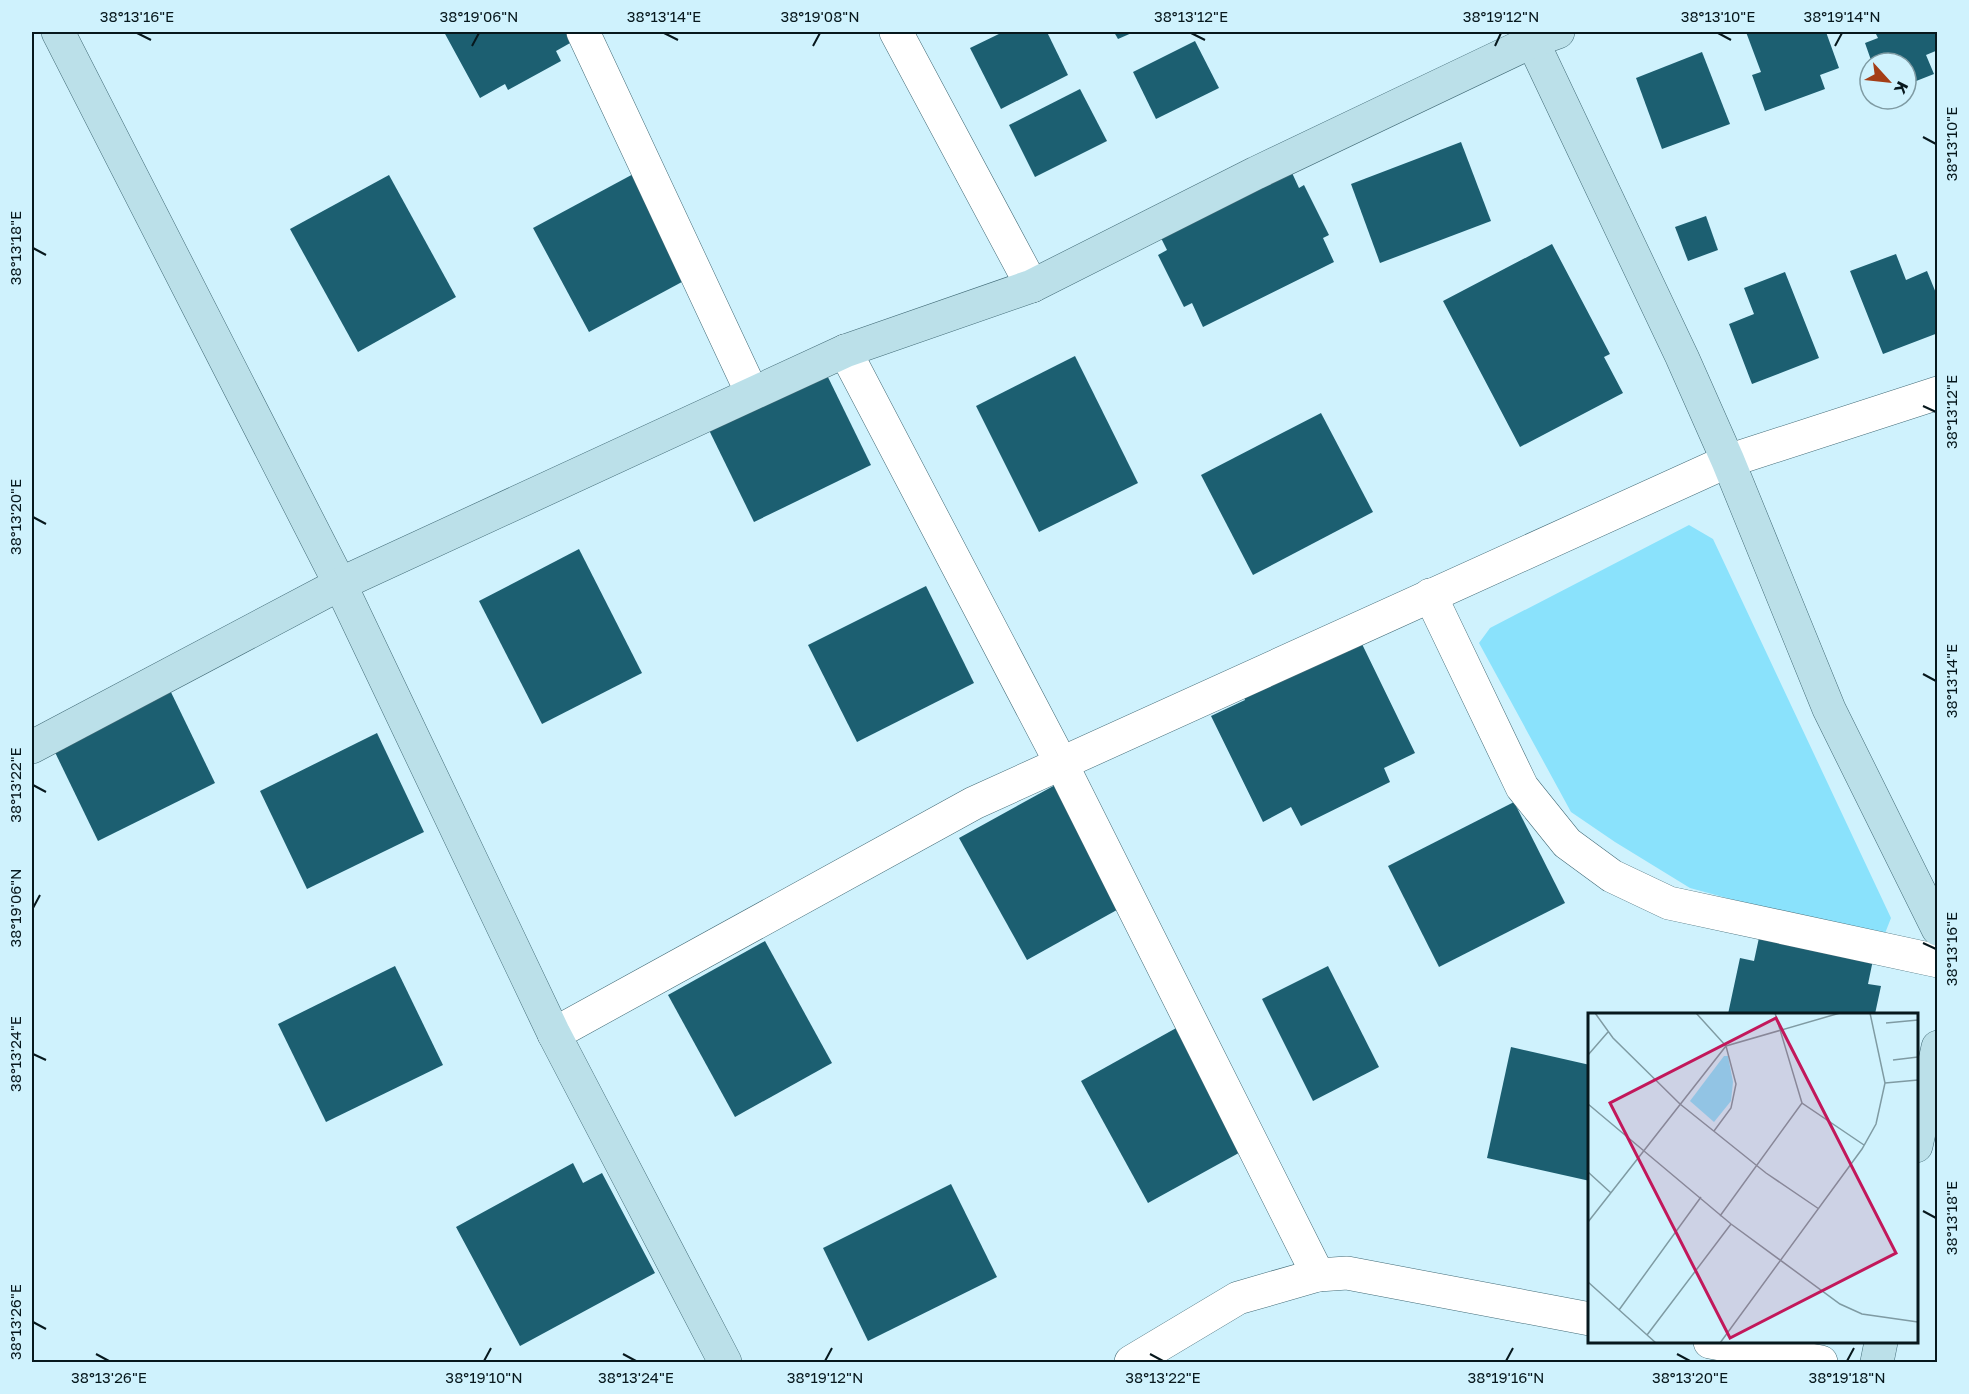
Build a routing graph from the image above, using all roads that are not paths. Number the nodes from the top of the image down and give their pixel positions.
1 (58, 32) edge
2 (583, 32) edge
3 (896, 32) edge
4 (1540, 35) edge
5 (1032, 286) junction
6 (845, 351) junction
7 (752, 393) junction
8 (1938, 393) edge
9 (1728, 461) junction
10 (340, 584) junction
11 (1430, 595) junction
12 (32, 747) edge
13 (1062, 765) junction
14 (1938, 929) edge
15 (1938, 962) edge
16 (554, 1034) junction
17 (1938, 1047) edge
18 (1918, 1141) edge
19 (1318, 1275) junction
20 (1588, 1319) edge
21 (1721, 1343) edge
22 (1881, 1343) edge
23 (724, 1362) edge
24 (1131, 1362) edge
25 (1821, 1362) edge
26 (1877, 1362) edge

1 - 10 street
2 - 7 street
3 - 5 street
4 - 5 street
4 - 9 street
5 - 6 street
6 - 7 street
6 - 13 street
7 - 10 street
8 - 9 street
9 - 11 street
9 - 14 street
10 - 12 street
10 - 16 street
11 - 13 street
11 - 15 street
13 - 16 street
13 - 19 street
16 - 23 street
17 - 18 street
19 - 20 street
19 - 24 street
21 - 25 street
22 - 26 street

